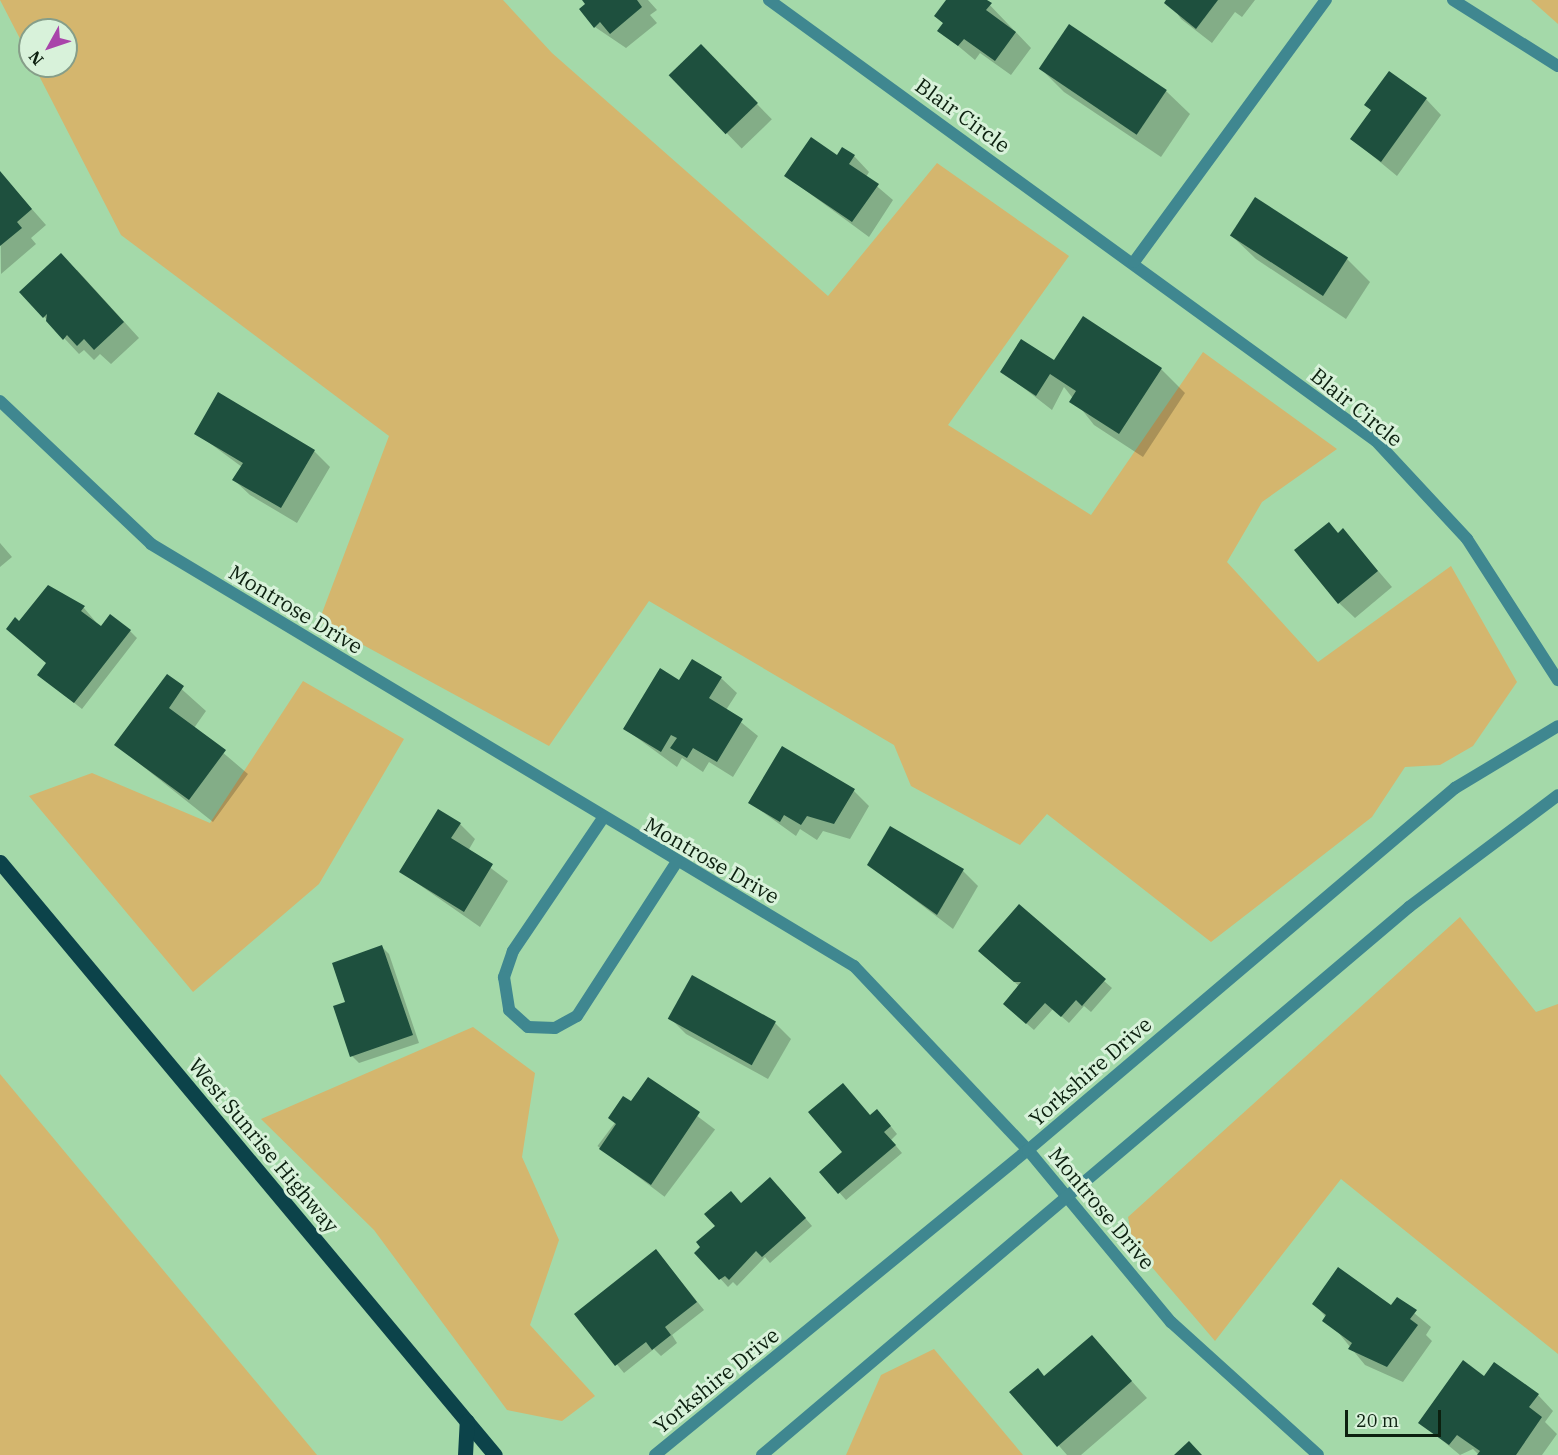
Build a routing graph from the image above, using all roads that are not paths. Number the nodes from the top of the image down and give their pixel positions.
1 (769, 0) edge
2 (1326, 0) edge
3 (1453, 0) edge
4 (1558, 66) edge
5 (1134, 262) junction
6 (0, 401) edge
7 (1558, 680) edge
8 (1558, 726) edge
9 (1558, 795) edge
10 (603, 818) junction
11 (0, 862) edge
12 (676, 863) junction
13 (1028, 1150) junction
14 (1069, 1198) junction
15 (467, 1421) junction
16 (465, 1455) edge
17 (495, 1455) edge
18 (655, 1455) edge
19 (762, 1455) edge
20 (1318, 1455) edge

1 - 5 street, Blair Circle
2 - 5 street
3 - 4 street
5 - 7 street, Blair Circle
6 - 10 street, Montrose Drive
8 - 13 street, Yorkshire Drive
9 - 14 street
10 - 12 street, Montrose Drive
10 - 12 street
11 - 15 main road, West Sunrise Highway
12 - 13 street, Montrose Drive
13 - 14 street, Montrose Drive
13 - 18 street, Yorkshire Drive
14 - 19 street
14 - 20 street, Montrose Drive
15 - 16 main road
15 - 17 main road, West Sunrise Highway

